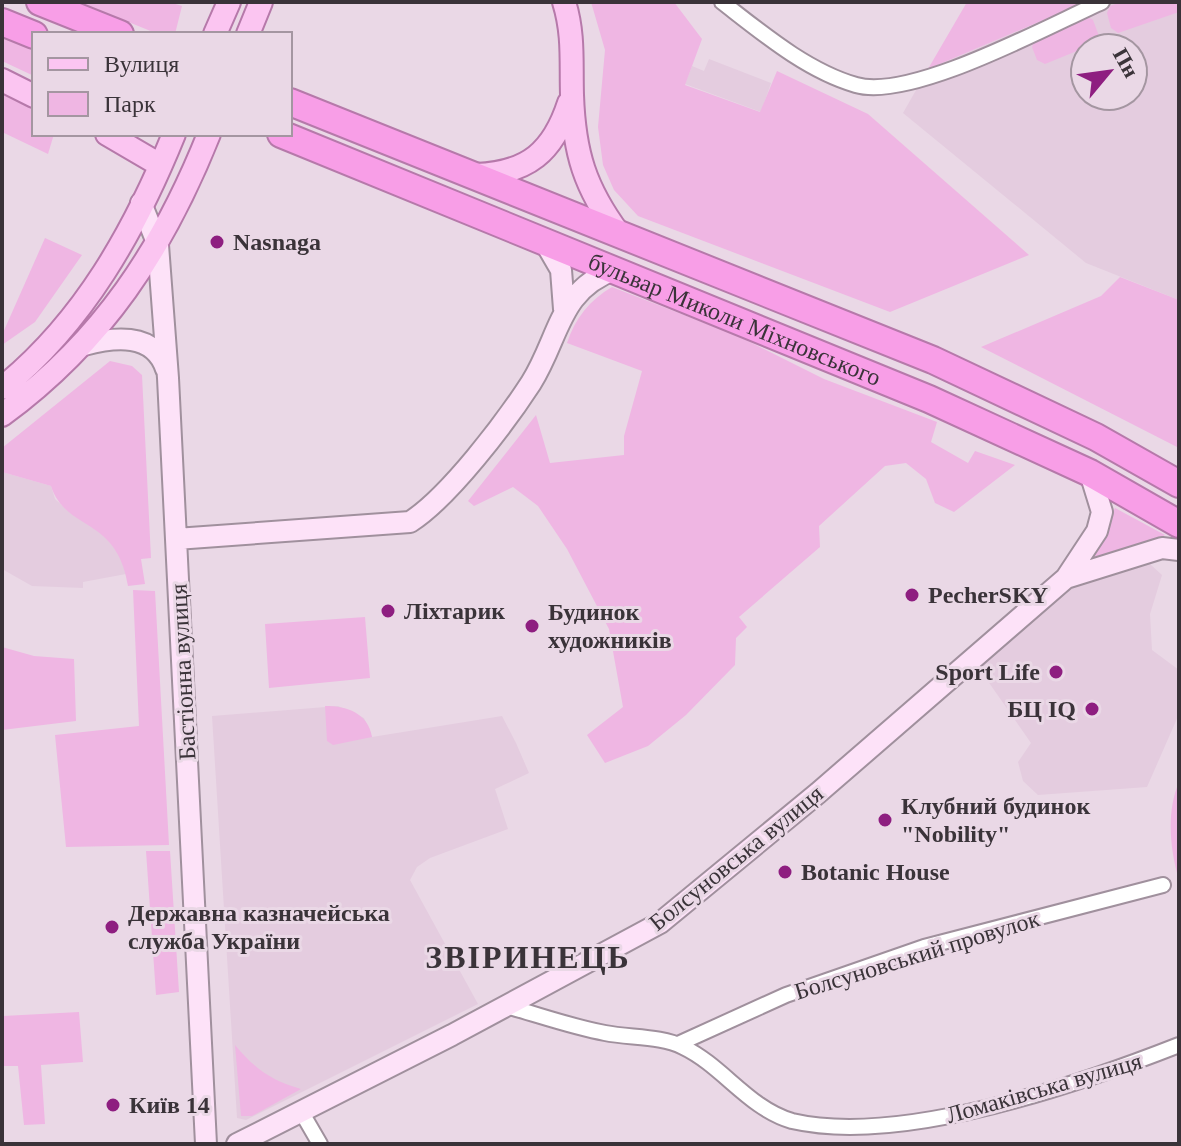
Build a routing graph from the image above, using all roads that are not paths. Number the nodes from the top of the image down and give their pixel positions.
1 (40, 2) edge
2 (261, 2) edge
3 (564, 2) edge
4 (722, 2) edge
5 (1102, 2) edge
6 (224, 3) edge
7 (2, 22) edge
8 (115, 32) edge
9 (216, 32) edge
10 (249, 32) edge
11 (32, 34) edge
12 (2, 80) edge
13 (572, 94) junction
14 (32, 95) edge
15 (292, 103) edge
16 (110, 136) edge
17 (286, 136) edge
18 (173, 138) edge
19 (206, 142) edge
20 (160, 165) junction
21 (472, 175) junction
22 (141, 203) junction
23 (619, 234) junction
24 (543, 239) junction
25 (158, 245) junction
26 (616, 269) junction
27 (564, 309) junction
28 (84, 345) junction
29 (168, 378) junction
30 (2, 388) edge
31 (2, 415) edge
32 (1090, 473) junction
33 (1179, 484) edge
34 (1179, 524) edge
35 (176, 539) junction
36 (1179, 550) edge
37 (1066, 578) junction
38 (1163, 885) dead end
39 (506, 1006) junction
40 (678, 1044) junction
41 (1179, 1045) edge
42 (302, 1113) junction
43 (206, 1144) edge
44 (237, 1144) edge
45 (320, 1144) edge

1 - 8 highway
2 - 10 main road
3 - 13 main road
4 - 5 street
6 - 9 main road
7 - 11 highway
12 - 14 main road
13 - 21 main road
13 - 23 main road
15 - 21 highway, бульвар Миколи Міхновського
16 - 20 main road
17 - 24 highway, бульвар Миколи Міхновського
18 - 20 main road
19 - 25 main road
20 - 22 main road
21 - 23 highway, бульвар Миколи Міхновського
22 - 25 street, Бастіонна вулиця
22 - 30 main road
23 - 33 highway, бульвар Миколи Міхновського
24 - 26 highway, бульвар Миколи Міхновського
24 - 27 street
25 - 28 main road
25 - 29 street, Бастіонна вулиця
26 - 27 street
26 - 32 highway, бульвар Миколи Міхновського
27 - 35 street
28 - 29 street
28 - 31 main road
29 - 35 street, Бастіонна вулиця
32 - 34 highway, бульвар Миколи Міхновського
32 - 37 street, Болсуновська вулиця
35 - 43 street, Бастіонна вулиця
36 - 37 street, Болсуновська вулиця
37 - 39 street, Болсуновська вулиця
38 - 40 street, Болсуновський провулок
39 - 40 street, Ломаківська вулиця
39 - 42 street, Болсуновська вулиця
40 - 41 street, Ломаківська вулиця
42 - 44 street, Болсуновська вулиця
42 - 45 street

